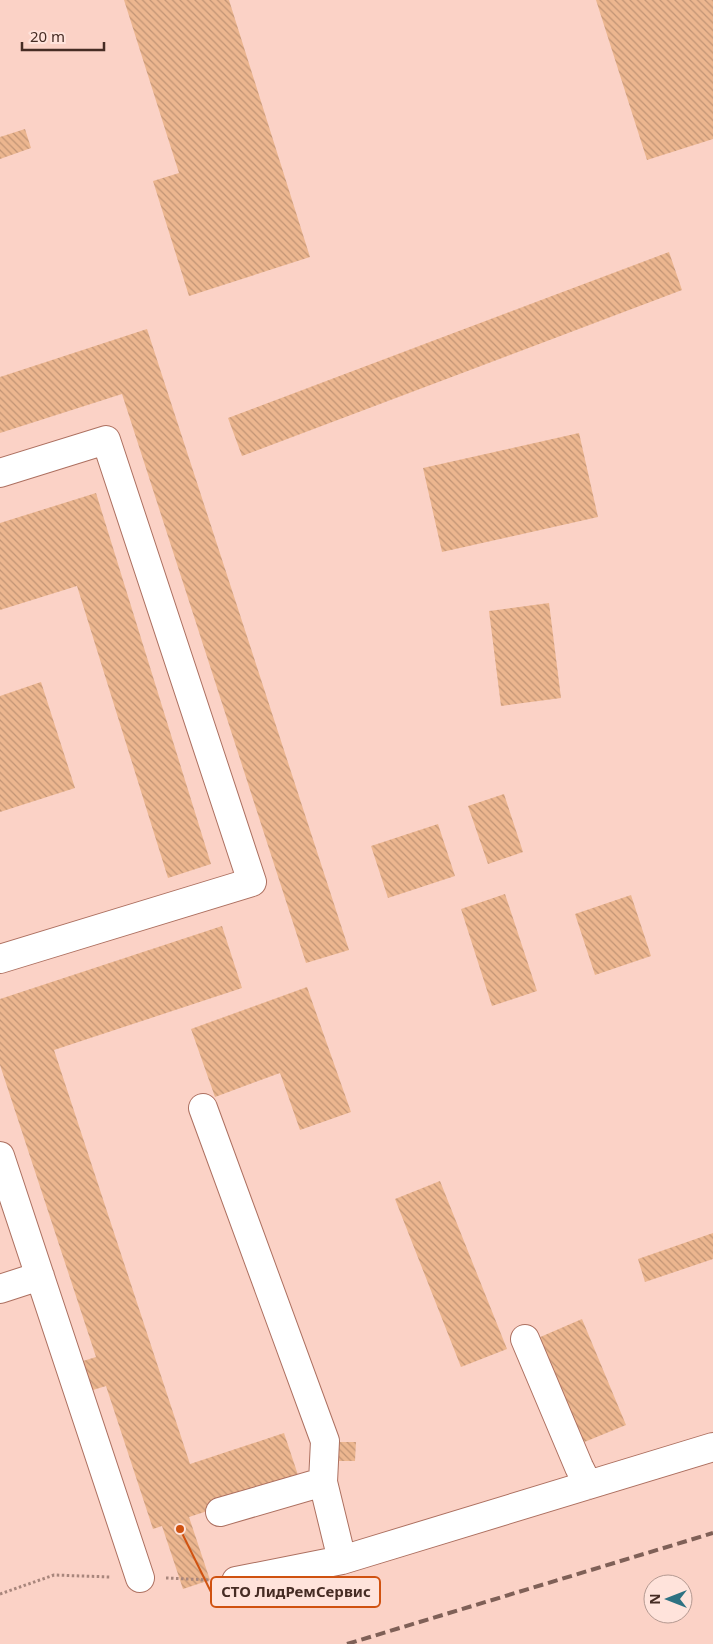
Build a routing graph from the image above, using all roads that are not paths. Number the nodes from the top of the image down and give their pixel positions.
1 (0, 473) edge
2 (0, 959) edge
3 (203, 1108) dead end
4 (0, 1156) edge
5 (40, 1276) junction
6 (0, 1289) edge
7 (525, 1338) dead end
8 (713, 1447) edge
9 (323, 1482) junction
10 (588, 1485) junction
11 (220, 1512) dead end
12 (342, 1560) junction
13 (140, 1578) dead end
14 (236, 1581) dead end

1 - 2 lane
3 - 9 lane
4 - 5 lane
5 - 6 lane
5 - 13 lane
7 - 10 lane
8 - 10 lane
9 - 11 lane
9 - 12 lane
10 - 12 lane
12 - 14 lane

